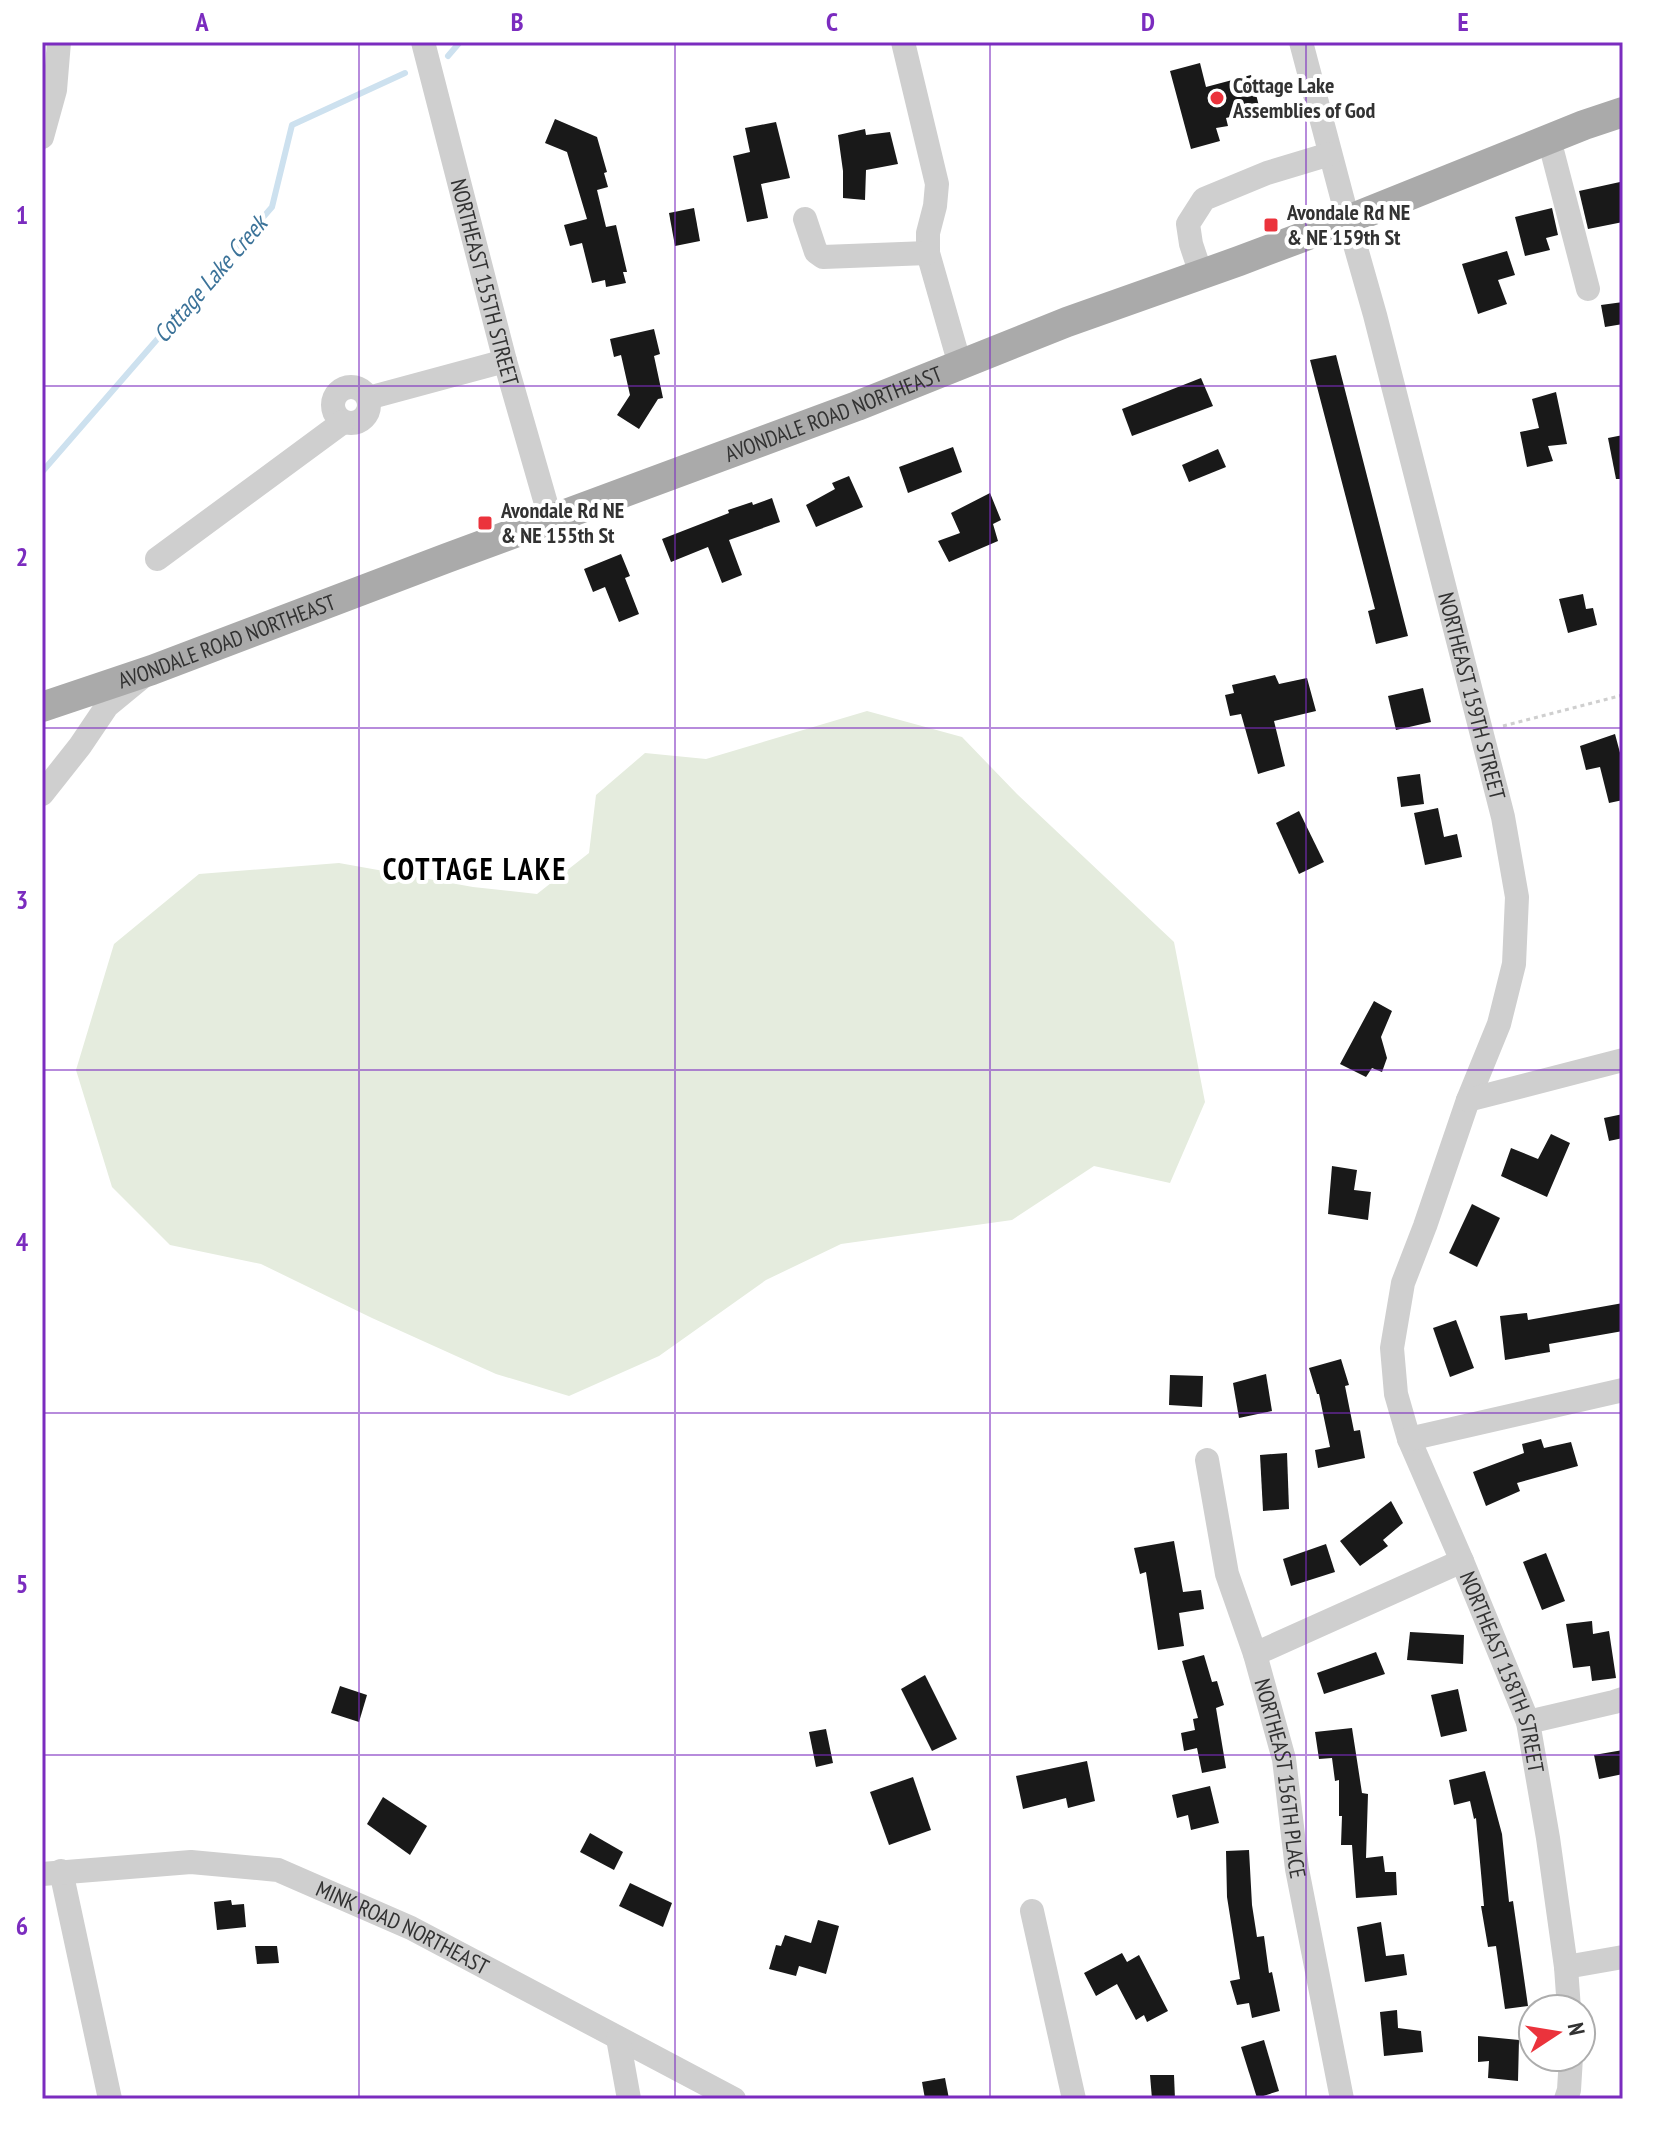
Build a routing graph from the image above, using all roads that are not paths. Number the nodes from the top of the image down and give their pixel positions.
1 (59, 42) edge
2 (423, 42) edge
3 (903, 42) edge
4 (1301, 42) edge
5 (1623, 112) edge
6 (42, 137) edge
7 (1549, 139) junction
8 (1330, 154) junction
9 (805, 219) dead end
10 (1348, 220) junction
11 (928, 253) junction
12 (1201, 274) junction
13 (1588, 289) dead end
14 (505, 361) junction
15 (960, 365) junction
16 (551, 521) junction
17 (157, 559) dead end
18 (152, 670) junction
19 (42, 707) edge
20 (42, 794) edge
21 (1623, 1060) edge
22 (1468, 1100) junction
23 (1392, 1348) joint
24 (1623, 1390) edge
25 (1409, 1439) junction
26 (1207, 1460) dead end
27 (1462, 1561) junction
28 (1255, 1654) junction
29 (1623, 1699) edge
30 (1528, 1722) junction
31 (52, 1872) edge
32 (1032, 1911) dead end
33 (1623, 1957) edge
34 (1566, 1967) junction
35 (1568, 1993) edge
36 (618, 2038) junction
37 (1570, 2073) edge
38 (110, 2099) edge
39 (629, 2099) edge
40 (734, 2099) edge
41 (1074, 2099) edge
42 (1342, 2099) edge
43 (1566, 2099) edge

1 - 6 street
2 - 14 street, NORTHEAST 155TH STREET
3 - 11 street
4 - 8 street, NORTHEAST 159TH STREET
5 - 7 main road, AVONDALE ROAD NORTHEAST
7 - 10 main road, AVONDALE ROAD NORTHEAST
7 - 13 street
8 - 10 street, NORTHEAST 159TH STREET
8 - 12 street
9 - 11 street
10 - 12 main road, AVONDALE ROAD NORTHEAST
10 - 22 street, NORTHEAST 159TH STREET
11 - 15 street
12 - 15 main road, AVONDALE ROAD NORTHEAST
14 - 16 street, NORTHEAST 155TH STREET
14 - 17 street
15 - 16 main road, AVONDALE ROAD NORTHEAST
16 - 18 main road, AVONDALE ROAD NORTHEAST
18 - 19 main road, AVONDALE ROAD NORTHEAST
18 - 20 street
21 - 22 street
22 - 23 street, NORTHEAST 159TH STREET
23 - 25 street, NORTHEAST 158TH STREET
24 - 25 street
25 - 27 street, NORTHEAST 158TH STREET
26 - 28 street, NORTHEAST 156TH PLACE
27 - 28 street
27 - 30 street, NORTHEAST 158TH STREET
28 - 42 street, NORTHEAST 156TH PLACE
29 - 30 street
30 - 34 street, NORTHEAST 158TH STREET
31 - 36 street, MINK ROAD NORTHEAST
31 - 38 street
32 - 41 street
33 - 34 street
34 - 35 street, NORTHEAST 158TH STREET
36 - 39 street
36 - 40 street, MINK ROAD NORTHEAST
37 - 43 street

